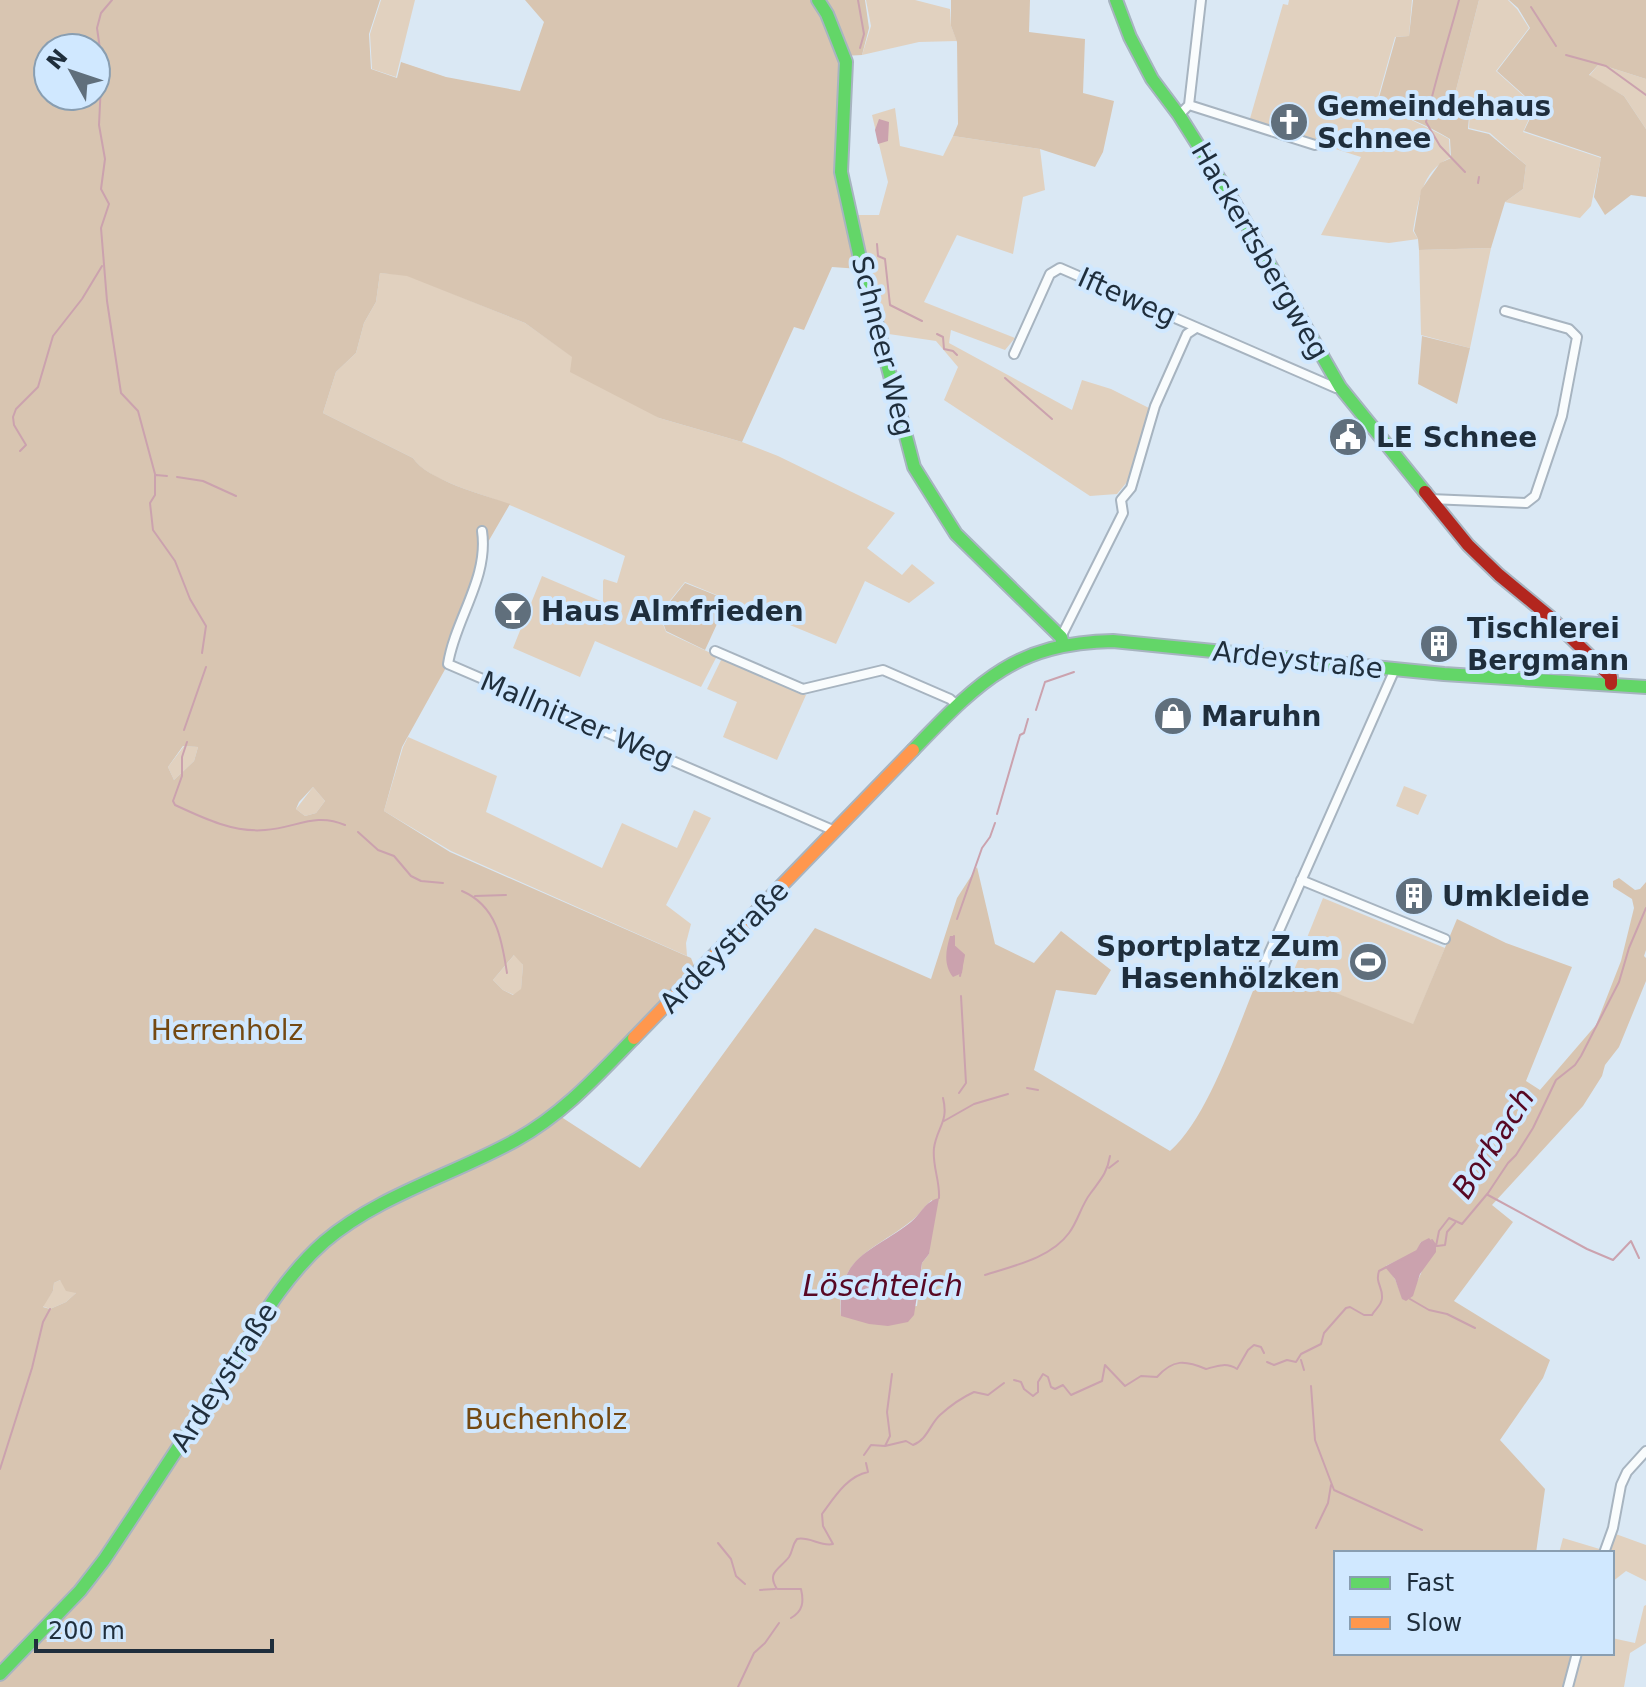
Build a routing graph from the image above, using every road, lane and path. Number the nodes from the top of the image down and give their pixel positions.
1 (818, 0) edge
2 (1116, 0) edge
3 (1201, 0) edge
4 (1189, 105) junction
5 (1179, 115) junction
6 (1315, 145) dead end
7 (1505, 311) dead end
8 (1196, 328) junction
9 (1014, 354) dead end
10 (1340, 387) junction
11 (1430, 499) junction
12 (482, 531) dead end
13 (1062, 640) junction
14 (715, 651) dead end
15 (1395, 669) junction
16 (1611, 684) junction
17 (1646, 687) edge
18 (957, 705) junction
19 (835, 831) junction
20 (1301, 880) junction
21 (1445, 939) dead end
22 (1259, 976) dead end
23 (1646, 1451) edge
24 (1605, 1551) edge
25 (1576, 1655) edge
26 (0, 1674) edge
27 (1568, 1687) edge

1 - 13 main road, Schneer Weg
2 - 5 main road, Hackertsbergweg
3 - 4 street, Hackertsbergweg
4 - 5 street, Hackertsbergweg
4 - 6 street, Hackertsbergweg
5 - 10 main road, Hackertsbergweg
7 - 11 street
8 - 9 street, Ifteweg
8 - 10 street, Hackertsbergweg
8 - 13 street
10 - 11 main road, Hackertsbergweg
11 - 16 main road, Hackertsbergweg
12 - 19 street, Mallnitzer Weg
13 - 15 main road, Ardeystraße
13 - 18 main road, Ardeystraße
14 - 18 street
15 - 16 main road, Ardeystraße
15 - 20 street
16 - 17 main road, Ardeystraße
18 - 19 main road, Ardeystraße
19 - 26 main road, Ardeystraße
20 - 21 street
20 - 22 street
23 - 24 street
25 - 27 street

